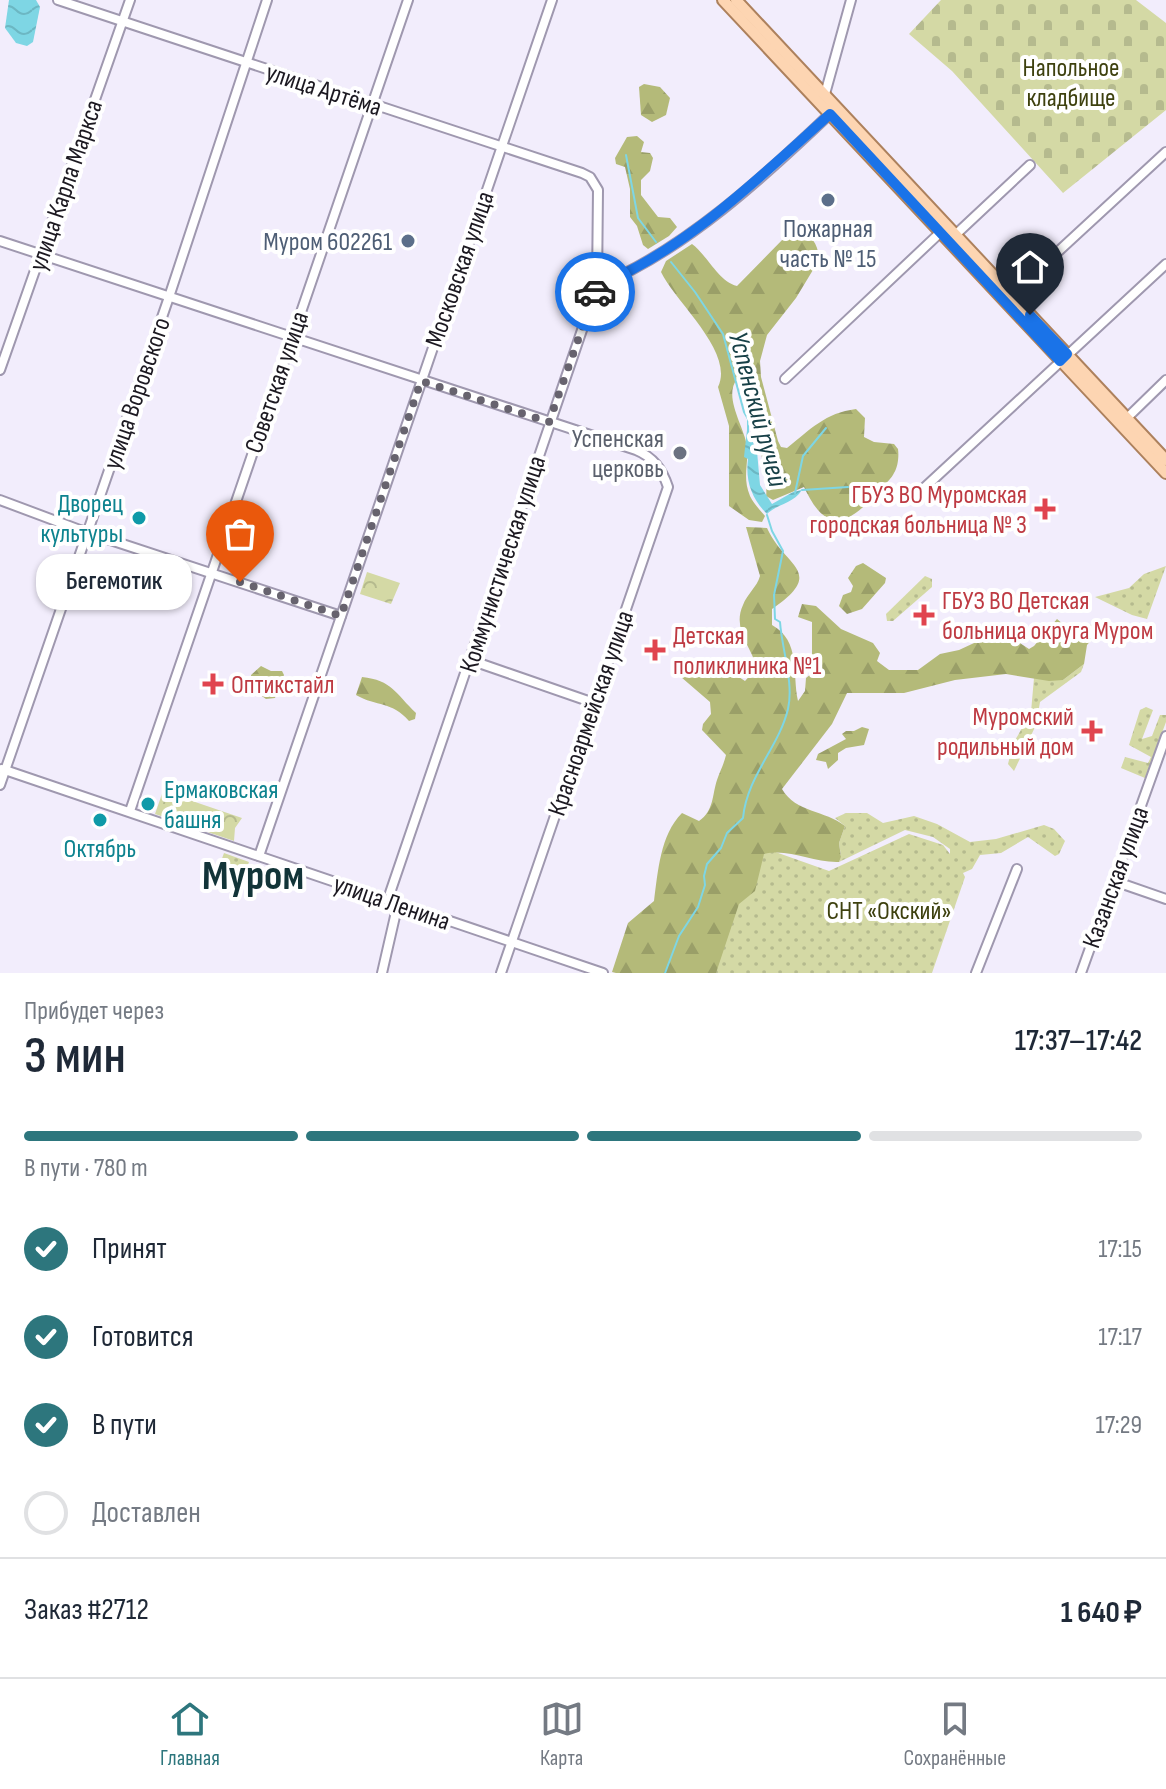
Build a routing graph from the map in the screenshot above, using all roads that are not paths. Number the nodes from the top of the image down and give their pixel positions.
1 (58, 0) edge
2 (130, 0) edge
3 (267, 0) edge
4 (408, 0) edge
5 (552, 0) edge
6 (723, 0) edge
7 (736, 0) edge
8 (851, 0) edge
9 (122, 22) junction
10 (247, 64) junction
11 (825, 94) junction
12 (373, 105) junction
13 (834, 110) junction
14 (501, 147) junction
15 (1166, 152) edge
16 (1030, 165) dead end
17 (590, 177) joint
18 (944, 229) junction
19 (952, 238) junction
20 (0, 241) edge
21 (40, 256) junction
22 (1166, 264) edge
23 (597, 286) junction
24 (1011, 295) junction
25 (169, 297) junction
26 (292, 338) junction
27 (1064, 358) junction
28 (0, 370) edge
29 (785, 379) dead end
30 (1166, 380) edge
31 (421, 381) junction
32 (1127, 418) junction
33 (549, 422) junction
34 (1166, 460) edge
35 (1166, 473) edge
36 (923, 489) dead end
37 (0, 500) edge
38 (87, 532) junction
39 (211, 573) junction
40 (341, 616) junction
41 (470, 660) junction
42 (594, 703) junction
43 (1166, 736) edge
44 (2, 769) edge
45 (0, 785) edge
46 (130, 811) junction
47 (259, 856) junction
48 (1017, 869) dead end
49 (1114, 881) junction
50 (1166, 899) edge
51 (392, 902) junction
52 (511, 943) junction
53 (382, 973) edge
54 (501, 973) edge
55 (603, 973) edge
56 (976, 973) edge
57 (1081, 973) edge

1 - 9 street, улица Артёма
2 - 9 street, улица Карла Маркса
3 - 10 street, улица Воровского
4 - 12 street, Советская улица
5 - 14 street, Московская улица
6 - 13 main road
7 - 11 main road
8 - 11 street
9 - 10 street, улица Артёма
9 - 21 street, улица Карла Маркса
10 - 12 street, улица Артёма
10 - 25 street, улица Воровского
11 - 13 main road
12 - 14 street, улица Артёма
12 - 26 street, Советская улица
13 - 18 main road
13 - 23 street
14 - 17 street, улица Артёма
14 - 31 street, Московская улица
15 - 24 street
16 - 19 street
17 - 23 street, Коммунистическая улица
18 - 19 main road
18 - 29 street
19 - 24 main road
19 - 27 main road
20 - 21 street
21 - 25 street
21 - 28 street, улица Карла Маркса
22 - 27 street
23 - 33 street, Коммунистическая улица
24 - 27 main road
25 - 26 street
25 - 38 street, улица Воровского
26 - 31 street
26 - 39 street, Советская улица
27 - 32 main road
27 - 35 main road
27 - 36 street
30 - 32 street
31 - 33 street
31 - 40 street, Московская улица
32 - 34 main road
33 - 41 street, Коммунистическая улица
33 - 42 street, Красноармейская улица
37 - 38 street
38 - 39 street
38 - 44 street, улица Воровского
39 - 40 street
39 - 46 street, Советская улица
40 - 47 street, Московская улица
41 - 42 street
41 - 51 street, Коммунистическая улица
42 - 52 street, Красноармейская улица
43 - 49 street, Казанская улица
44 - 45 street, улица Воровского
44 - 46 street, улица Ленина
46 - 47 street, улица Ленина
47 - 51 street, улица Ленина
48 - 56 street
49 - 50 street
49 - 57 street, Казанская улица
51 - 52 street, улица Ленина
51 - 53 street, Коммунистическая улица
52 - 54 street, Красноармейская улица
52 - 55 street, улица Ленина

